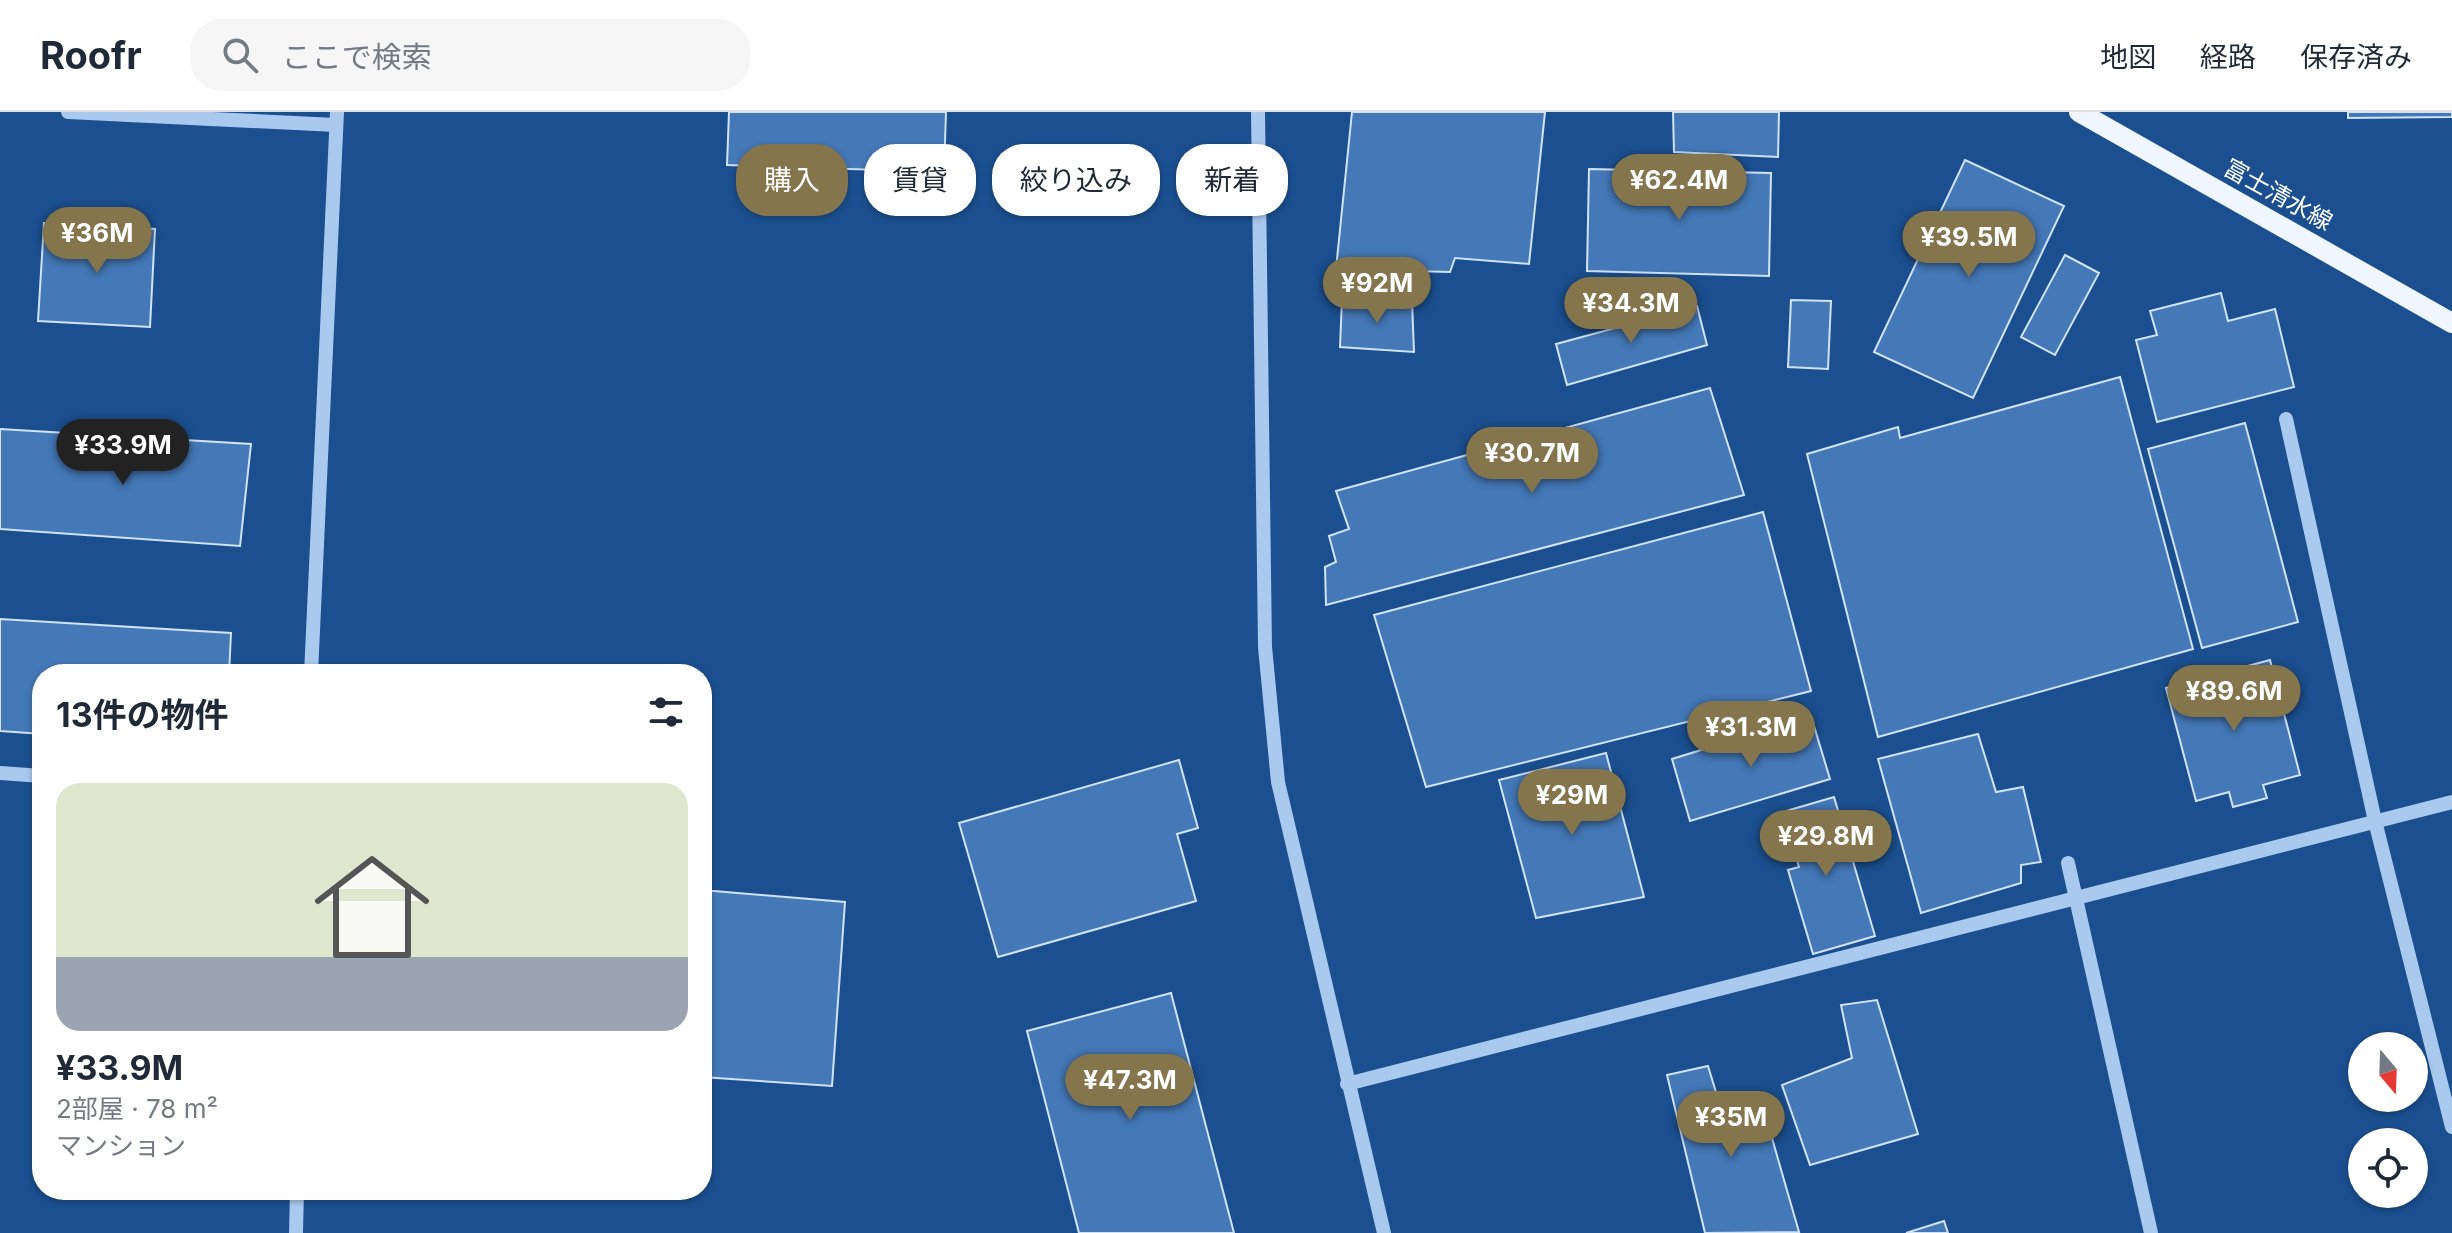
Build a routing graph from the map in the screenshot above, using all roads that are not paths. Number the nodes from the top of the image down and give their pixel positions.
1 (68, 112) edge
2 (1258, 112) edge
3 (2079, 112) edge
4 (337, 119) edge
5 (2452, 323) edge
6 (2286, 419) dead end
7 (311, 664) edge
8 (0, 773) edge
9 (32, 775) edge
10 (2452, 802) edge
11 (2375, 821) junction
12 (2068, 863) dead end
13 (2077, 898) junction
14 (1347, 1084) junction
15 (2452, 1127) edge
16 (297, 1200) edge
17 (296, 1233) edge
18 (1384, 1233) edge
19 (2151, 1233) edge

1 - 4 street
2 - 14 street
3 - 5 main road, 富士清水線
4 - 7 street
6 - 11 street
8 - 9 street
10 - 11 street
11 - 13 street
11 - 15 street
12 - 13 street
13 - 14 street
13 - 19 street
14 - 18 street
16 - 17 street

